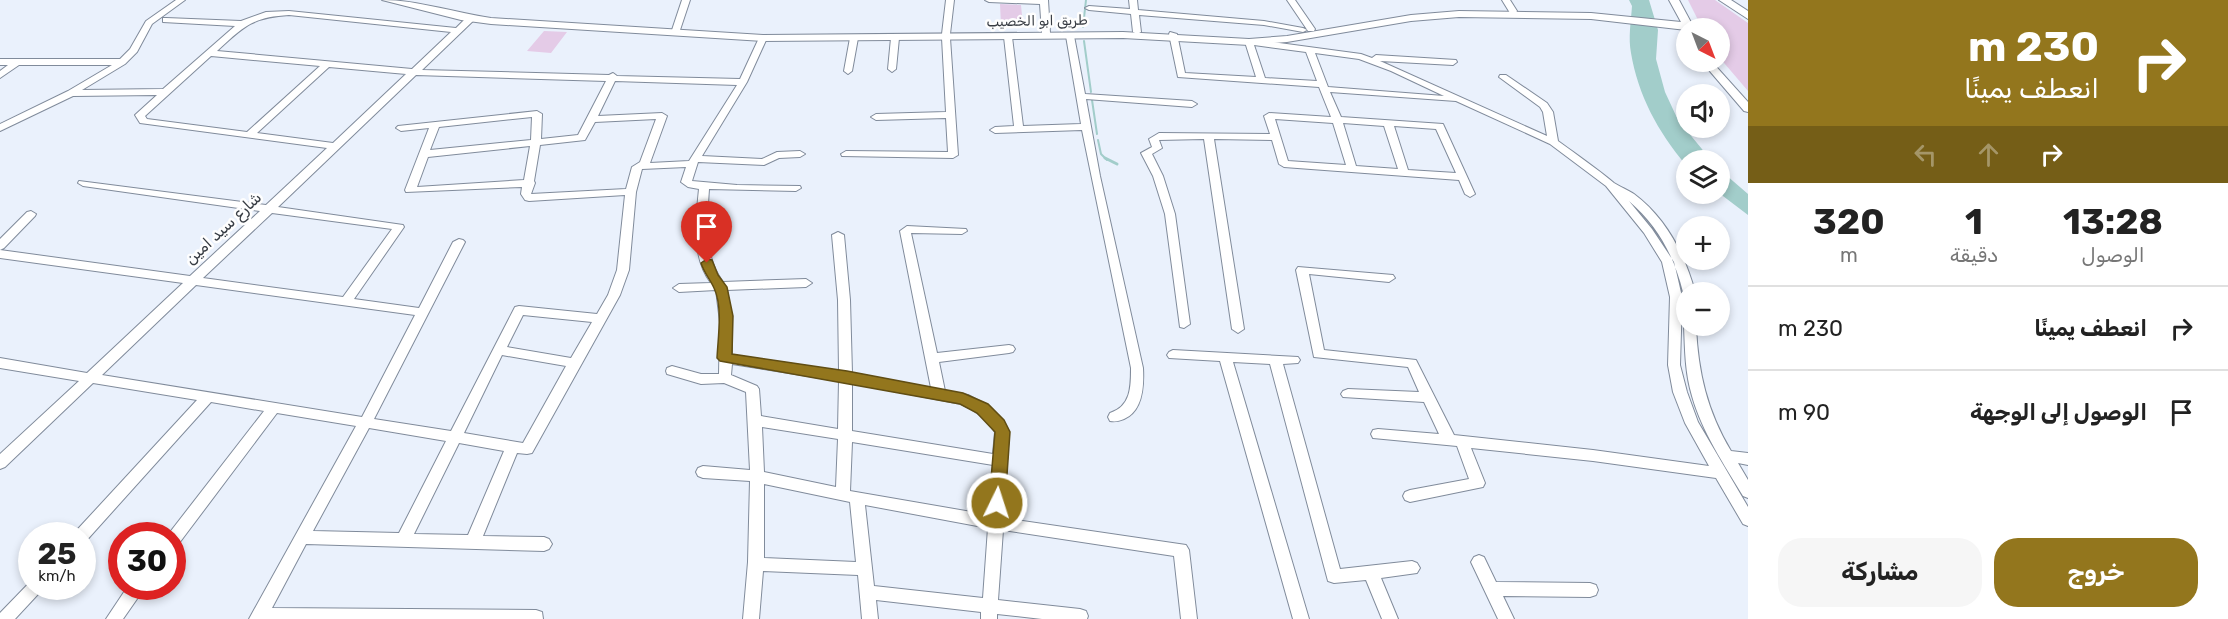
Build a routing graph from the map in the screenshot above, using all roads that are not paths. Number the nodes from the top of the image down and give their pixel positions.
1 (181, 0) edge
2 (387, 0) edge
3 (412, 0) edge
4 (686, 0) edge
5 (950, 0) edge
6 (989, 0) edge
7 (1133, 0) edge
8 (1292, 0) edge
9 (1506, 0) edge
10 (1674, 0) edge
11 (1724, 0) edge
12 (1032, 1) edge
13 (1044, 1) edge
14 (1089, 8) dead end
15 (1513, 11) junction
16 (1133, 12) junction
17 (1748, 16) edge
18 (1627, 18) junction
19 (1683, 18) edge
20 (470, 19) junction
21 (1385, 19) junction
22 (166, 20) dead end
23 (1676, 23) edge
24 (243, 24) junction
25 (628, 29) junction
26 (1307, 29) junction
27 (456, 30) junction
28 (676, 30) junction
29 (1137, 32) junction
30 (1046, 33) junction
31 (946, 36) junction
32 (1070, 36) junction
33 (1173, 36) junction
34 (1008, 37) junction
35 (763, 38) junction
36 (854, 38) junction
37 (895, 38) junction
38 (1249, 42) junction
39 (1309, 50) junction
40 (208, 53) junction
41 (1361, 57) junction
42 (0, 62) edge
43 (17, 62) junction
44 (122, 62) junction
45 (1453, 62) dead end
46 (327, 64) junction
47 (892, 69) dead end
48 (848, 71) dead end
49 (412, 72) junction
50 (1716, 72) edge
51 (0, 75) edge
52 (613, 76) junction
53 (1503, 77) dead end
54 (1262, 80) junction
55 (743, 82) junction
56 (1323, 87) junction
57 (165, 92) junction
58 (70, 93) junction
59 (1080, 96) junction
60 (1460, 99) junction
61 (1192, 104) dead end
62 (1748, 109) edge
63 (951, 115) junction
64 (876, 117) dead end
65 (594, 119) junction
66 (1336, 120) junction
67 (1388, 123) junction
68 (435, 124) junction
69 (1086, 127) junction
70 (0, 128) edge
71 (401, 128) dead end
72 (995, 129) dead end
73 (1019, 129) junction
74 (249, 135) junction
75 (1208, 135) junction
76 (1276, 137) junction
77 (1553, 142) junction
78 (536, 143) junction
79 (333, 146) junction
80 (424, 154) junction
81 (800, 154) dead end
82 (846, 154) dead end
83 (694, 161) junction
84 (644, 164) junction
85 (1351, 167) junction
86 (1404, 172) junction
87 (1462, 177) junction
88 (83, 183) dead end
89 (530, 183) junction
90 (1610, 184) junction
91 (704, 186) junction
92 (796, 188) dead end
93 (631, 192) junction
94 (1470, 194) dead end
95 (269, 208) junction
96 (31, 214) dead end
97 (962, 231) dead end
98 (838, 235) dead end
99 (459, 242) dead end
100 (0, 246) edge
101 (0, 254) edge
102 (1389, 278) dead end
103 (192, 280) junction
104 (1686, 282) edge
105 (806, 283) dead end
106 (721, 287) junction
107 (679, 288) dead end
108 (346, 302) junction
109 (421, 312) junction
110 (601, 319) junction
111 (1184, 324) dead end
112 (1238, 329) dead end
113 (1690, 336) edge
114 (1009, 349) dead end
115 (498, 350) junction
116 (1173, 355) dead end
117 (1225, 357) junction
118 (725, 358) junction
119 (931, 358) junction
120 (1275, 359) junction
121 (1294, 360) dead end
122 (0, 363) edge
123 (574, 363) junction
124 (672, 371) dead end
125 (847, 377) junction
126 (90, 378) junction
127 (725, 378) junction
128 (939, 394) junction
129 (1348, 394) dead end
130 (208, 397) junction
131 (1429, 397) junction
132 (273, 408) junction
133 (1115, 417) dead end
134 (753, 420) junction
135 (365, 423) junction
136 (1378, 434) dead end
137 (845, 436) junction
138 (456, 438) junction
139 (1455, 440) junction
140 (513, 447) junction
141 (1726, 456) junction
142 (1748, 459) edge
143 (1000, 461) junction
144 (0, 463) edge
145 (703, 472) dead end
146 (1721, 473) junction
147 (756, 476) junction
148 (1748, 492) edge
149 (850, 496) junction
150 (1410, 496) dead end
151 (1748, 520) edge
152 (94, 522) edge
153 (186, 523) edge
154 (996, 523) junction
155 (302, 537) junction
156 (403, 540) junction
157 (473, 542) junction
158 (544, 544) dead end
159 (1479, 562) dead end
160 (757, 564) junction
161 (1412, 568) dead end
162 (865, 569) junction
163 (1371, 572) junction
164 (1492, 589) junction
165 (1590, 590) dead end
166 (867, 592) junction
167 (22, 600) edge
168 (128, 600) edge
169 (989, 613) edge
170 (1080, 616) dead end
171 (259, 617) edge
172 (536, 617) dead end
173 (5, 619) edge
174 (114, 619) edge
175 (751, 619) edge
176 (870, 619) edge
177 (1189, 619) edge
178 (1300, 619) edge
179 (1390, 619) edge
180 (1506, 619) edge

1 - 44 street
2 - 20 main road, طريق ابو الخصيب
3 - 25 main road, طريق ابو الخصيب
4 - 28 street
5 - 31 street
6 - 12 street
7 - 16 street
8 - 26 street
9 - 15 street
10 - 19 main road
11 - 17 main road
12 - 13 street
13 - 30 street
14 - 16 street
15 - 18 main road, طريق ابو الخصيب
15 - 21 main road, طريق ابو الخصيب
16 - 26 street
16 - 29 street
18 - 21 main road, طريق ابو الخصيب
18 - 23 main road, طريق ابو الخصيب
20 - 25 main road, طريق ابو الخصيب
20 - 27 street, شارع سيد امين
21 - 26 main road, طريق ابو الخصيب
21 - 38 main road, طريق ابو الخصيب
22 - 24 street
24 - 27 street
24 - 40 street
25 - 28 main road, طريق ابو الخصيب
25 - 35 main road, طريق ابو الخصيب
26 - 33 main road, طريق ابو الخصيب
27 - 49 street, شارع سيد امين
28 - 31 main road, طريق ابو الخصيب
29 - 30 main road, طريق ابو الخصيب
29 - 33 main road, طريق ابو الخصيب
30 - 31 main road, طريق ابو الخصيب
31 - 34 main road, طريق ابو الخصيب
31 - 37 main road, طريق ابو الخصيب
31 - 63 street
32 - 33 main road, طريق ابو الخصيب
32 - 34 main road, طريق ابو الخصيب
32 - 59 street
33 - 38 main road, طريق ابو الخصيب
33 - 54 street
34 - 73 street
35 - 36 main road, طريق ابو الخصيب
35 - 55 street
36 - 37 main road, طريق ابو الخصيب
36 - 48 street
37 - 47 street
38 - 39 street
38 - 54 street
39 - 41 street
39 - 56 street
40 - 46 street
40 - 57 street
41 - 45 street
41 - 60 street
42 - 43 street
43 - 44 street
43 - 51 street
44 - 58 street
46 - 49 street
46 - 74 street
49 - 52 street
49 - 79 street, شارع سيد امين
50 - 62 main road
52 - 55 street
52 - 65 street
53 - 77 street
54 - 56 street
55 - 83 street
56 - 60 street
56 - 66 street
57 - 58 street
57 - 74 street
58 - 70 street
59 - 61 street
59 - 69 street
60 - 77 street
63 - 64 street
63 - 82 street
65 - 78 street
65 - 84 street
66 - 67 street
66 - 76 street
66 - 85 street
67 - 86 street
67 - 87 street
68 - 71 street
68 - 78 street
68 - 80 street
69 - 73 street
69 - 133 street
72 - 73 street
74 - 79 street
75 - 76 street
75 - 111 street
75 - 112 street
76 - 85 street
77 - 90 street
78 - 80 street
78 - 89 street
79 - 95 street, شارع سيد امين
80 - 89 street
81 - 83 street
83 - 84 street
83 - 91 street
84 - 93 street
85 - 86 street
86 - 87 street
87 - 94 street
88 - 95 street
89 - 93 street
90 - 104 street
90 - 146 street
91 - 92 street
91 - 106 street
93 - 110 street
95 - 103 street, شارع سيد امين
95 - 108 street
96 - 100 street
97 - 119 street
98 - 125 street
99 - 109 street
101 - 103 street
102 - 131 street
103 - 108 street
103 - 126 street, شارع سيد امين
105 - 106 street
106 - 107 street
106 - 118 street
108 - 109 street
109 - 135 street
110 - 115 street
110 - 123 street
113 - 141 street
114 - 119 street
115 - 123 street
115 - 138 street
116 - 117 street
117 - 120 street
117 - 178 street
118 - 125 street
118 - 127 street
119 - 128 street
120 - 121 street
120 - 163 street
122 - 126 street
123 - 140 street
124 - 127 street
125 - 128 street
125 - 137 street
126 - 130 street
126 - 144 street, شارع سيد امين
127 - 134 street
128 - 143 street
129 - 131 street
130 - 132 street
130 - 152 street
131 - 139 street
132 - 135 street
132 - 153 street
134 - 137 street
134 - 147 street
135 - 138 street
135 - 155 street
136 - 139 street
137 - 143 street
137 - 149 street
138 - 140 street
138 - 156 street
139 - 146 street
139 - 150 street
140 - 157 street
141 - 142 street
141 - 148 street
143 - 154 street
145 - 147 street
146 - 151 street
147 - 149 street
147 - 160 street
149 - 154 street
149 - 162 street
154 - 169 street
154 - 177 street
155 - 156 street
155 - 171 street
156 - 157 street
157 - 158 street
159 - 164 street
160 - 162 street
160 - 175 street
161 - 163 street
162 - 166 street
163 - 179 street
164 - 165 street
164 - 180 street
166 - 169 street
166 - 176 street
167 - 173 street
168 - 174 street
169 - 170 street
171 - 172 street

